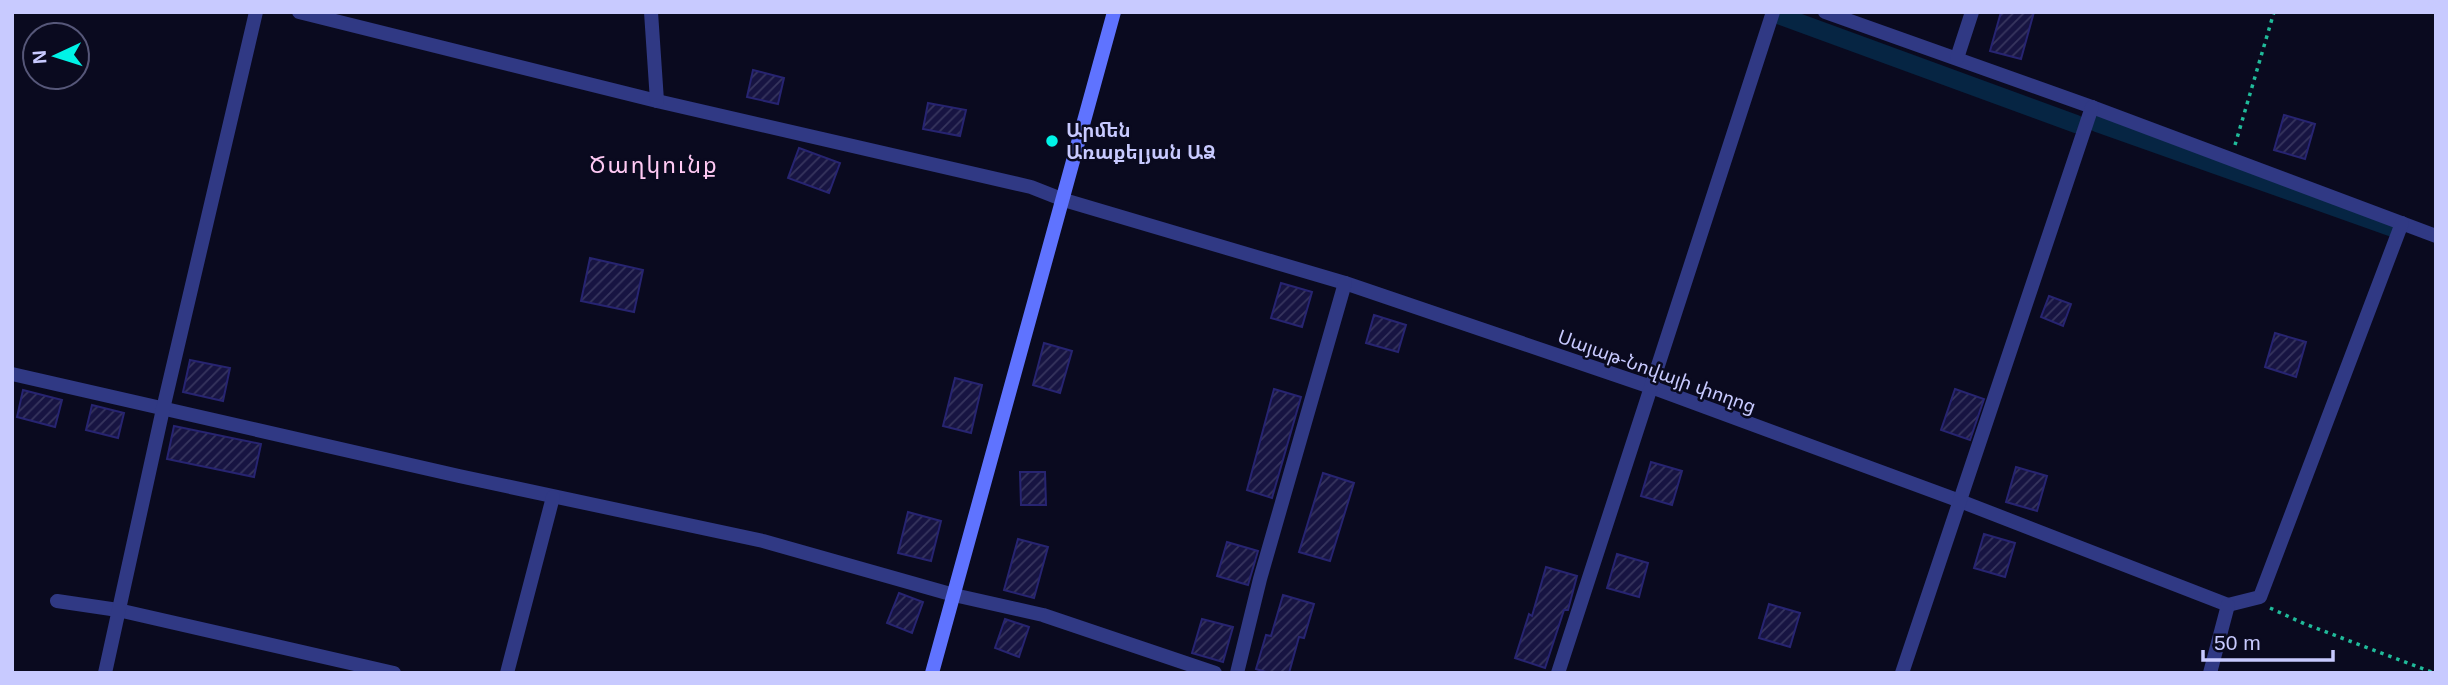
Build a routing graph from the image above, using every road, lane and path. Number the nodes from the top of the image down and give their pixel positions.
1 (257, 12) edge
2 (299, 12) edge
3 (652, 12) edge
4 (1114, 12) edge
5 (1773, 12) edge
6 (1825, 12) edge
7 (1972, 12) edge
8 (2274, 12) edge
9 (1957, 58) junction
10 (657, 101) junction
11 (2092, 107) junction
12 (2231, 158) junction
13 (1064, 200) junction
14 (2402, 223) junction
15 (2436, 236) edge
16 (1345, 283) junction
17 (12, 374) edge
18 (1651, 387) junction
19 (163, 409) junction
20 (553, 497) junction
21 (1960, 501) junction
22 (954, 595) junction
23 (2260, 597) junction
24 (57, 601) dead end
25 (2228, 605) junction
26 (118, 610) junction
27 (105, 673) edge
28 (394, 673) edge
29 (507, 673) edge
30 (932, 673) edge
31 (1215, 673) edge
32 (1237, 673) edge
33 (1558, 673) edge
34 (1902, 673) edge
35 (2210, 673) edge
36 (2434, 673) edge

1 - 19 street
2 - 10 street, Սայաթ-Նովայի փողոց
3 - 10 street
4 - 13 main road
5 - 18 street
6 - 9 street
7 - 9 street
8 - 12 path
9 - 11 street
10 - 13 street, Սայաթ-Նովայի փողոց
11 - 12 street
11 - 21 street
12 - 14 street
13 - 16 street, Սայաթ-Նովայի փողոց
13 - 22 main road
14 - 15 street
14 - 23 street
16 - 18 street, Սայաթ-Նովայի փողոց
16 - 32 street
17 - 19 street
18 - 21 street, Սայաթ-Նովայի փողոց
18 - 33 street
19 - 20 street
19 - 26 street
20 - 22 street
20 - 29 street
21 - 25 street, Սայաթ-Նովայի փողոց
21 - 34 street
22 - 30 main road
22 - 31 street
23 - 25 street
23 - 36 path
24 - 26 street
25 - 35 street
26 - 27 street
26 - 28 street

